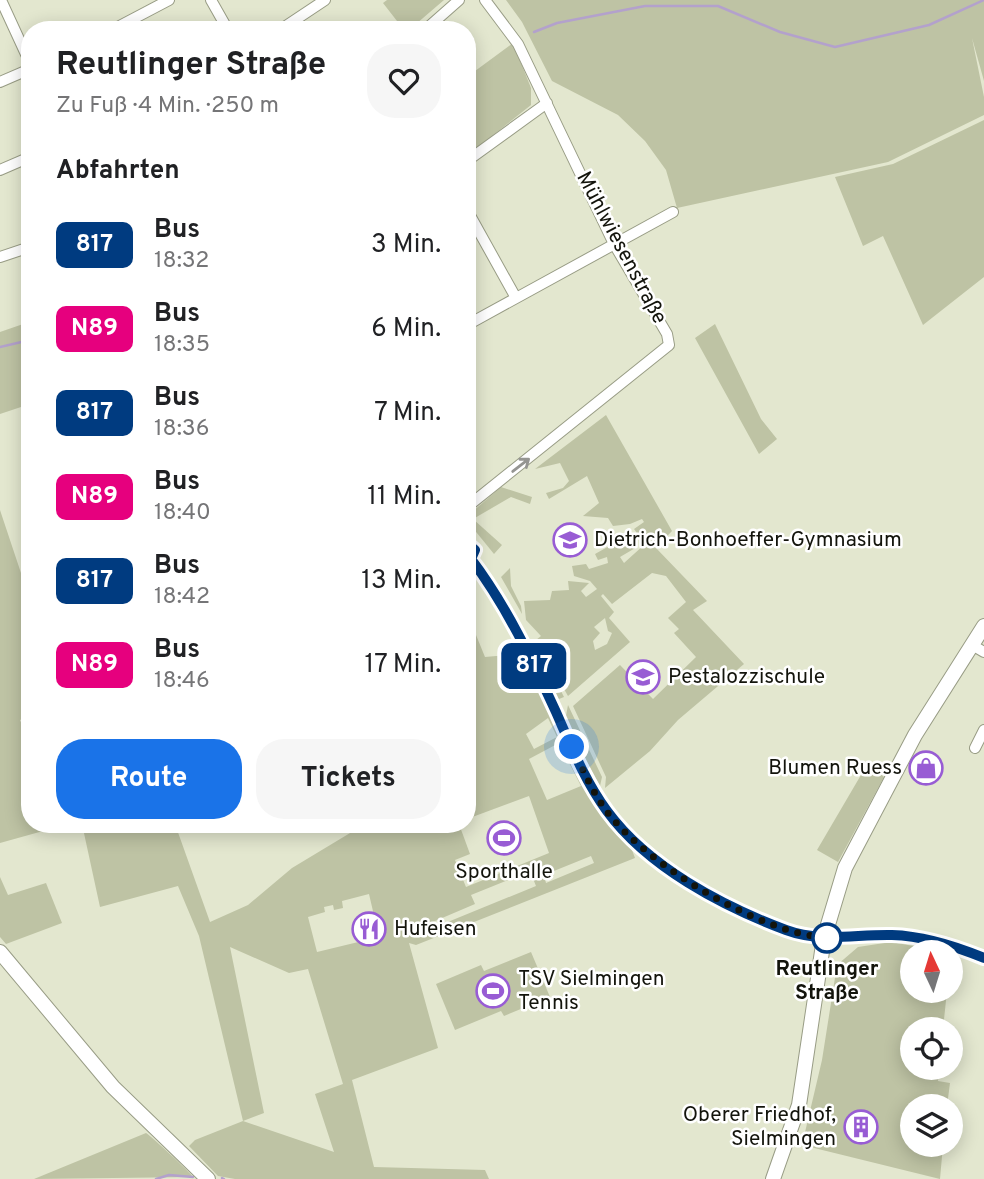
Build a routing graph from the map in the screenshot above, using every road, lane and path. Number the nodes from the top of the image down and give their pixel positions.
1 (1, 0) edge
2 (169, 0) edge
3 (211, 0) edge
4 (325, 0) edge
5 (459, 0) edge
6 (485, 0) edge
7 (129, 21) edge
8 (223, 21) edge
9 (294, 21) edge
10 (435, 21) edge
11 (21, 43) edge
12 (21, 73) edge
13 (0, 82) edge
14 (547, 103) junction
15 (476, 155) edge
16 (21, 162) edge
17 (0, 170) edge
18 (673, 212) dead end
19 (476, 226) edge
20 (614, 244) junction
21 (21, 250) edge
22 (0, 257) edge
23 (516, 298) junction
24 (476, 320) edge
25 (476, 500) edge
26 (476, 570) edge
27 (984, 626) edge
28 (978, 649) edge
29 (984, 730) edge
30 (975, 748) dead end
31 (824, 938) junction
32 (0, 952) edge
33 (984, 958) edge
34 (208, 1179) edge
35 (773, 1179) edge

1 - 11 street
2 - 7 street
3 - 8 street
4 - 9 street
5 - 10 street
6 - 14 street, Mühlwiesenstraße
12 - 13 street
14 - 15 street
14 - 20 street, Mühlwiesenstraße
16 - 17 street
18 - 20 street
19 - 23 street
20 - 23 street
25 -> 20 street, Mühlwiesenstraße
21 - 22 street
23 - 24 street
26 - 31 street
27 - 28 street
28 - 31 street
29 - 30 street
31 - 33 street
31 - 35 street
32 - 34 street

